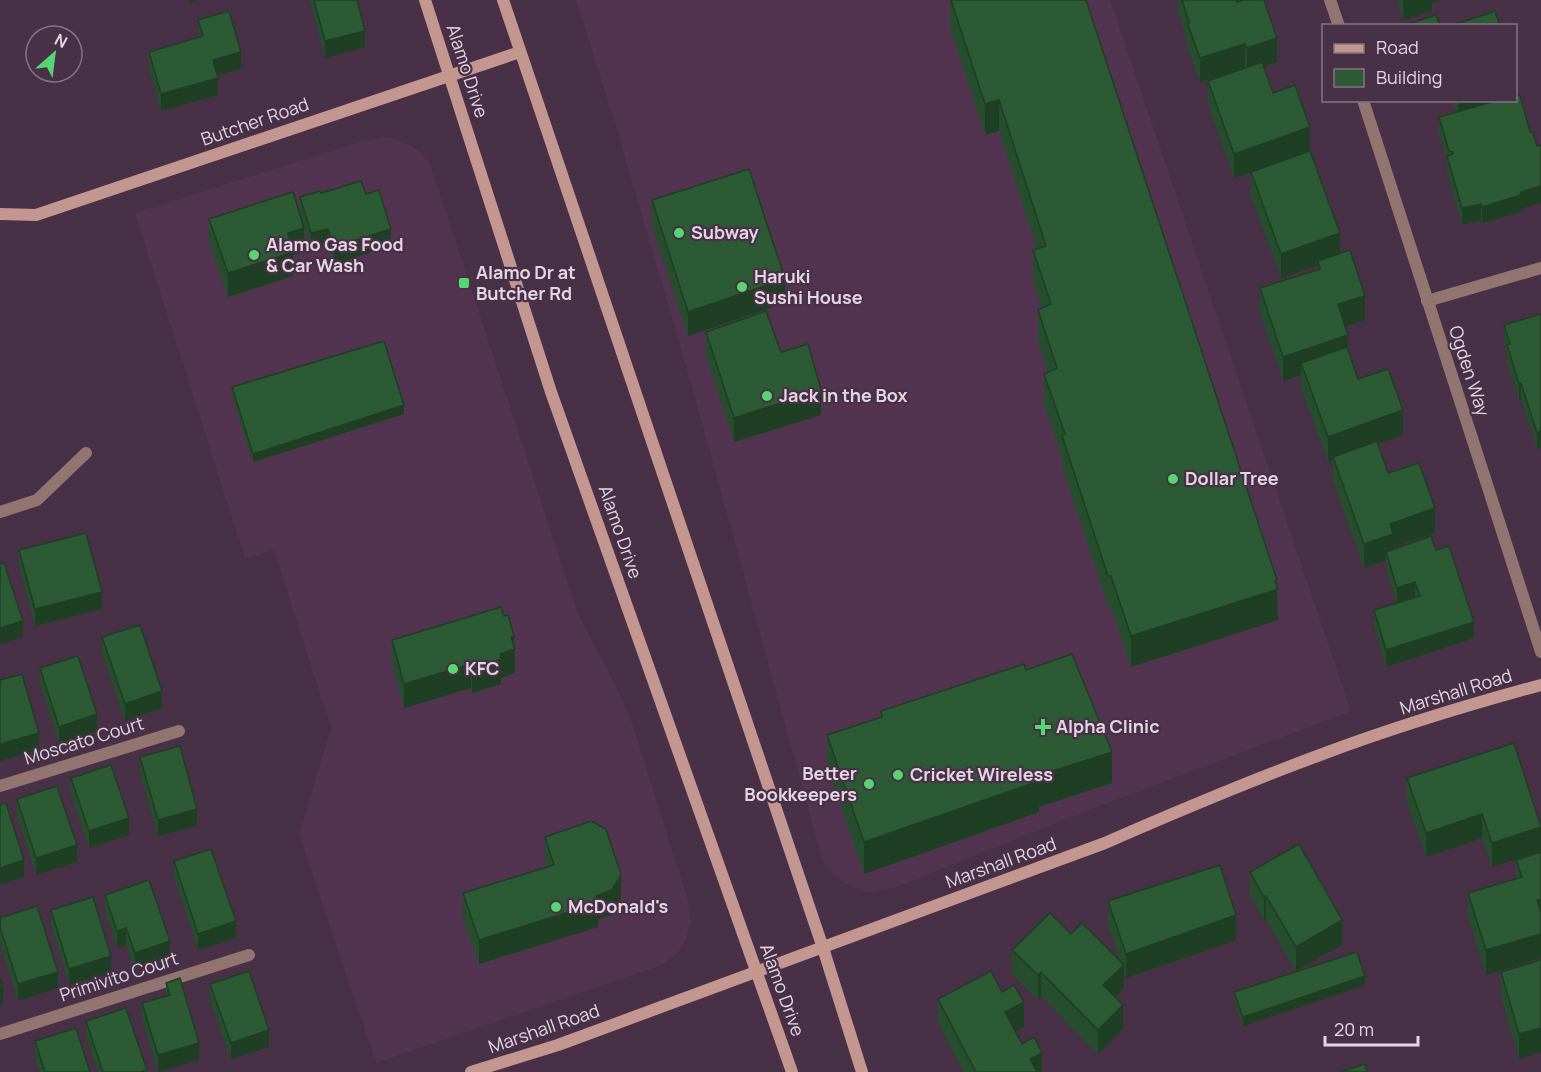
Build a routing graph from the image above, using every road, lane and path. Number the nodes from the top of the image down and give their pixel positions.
1 (425, 0) edge
2 (503, 0) edge
3 (1330, 0) edge
4 (1337, 24) edge
5 (520, 52) junction
6 (449, 75) junction
7 (1364, 102) edge
8 (0, 214) edge
9 (1541, 268) edge
10 (1427, 301) junction
11 (86, 453) dead end
12 (0, 512) edge
13 (1541, 652) edge
14 (1541, 685) edge
15 (179, 730) dead end
16 (0, 786) edge
17 (823, 948) junction
18 (249, 955) dead end
19 (756, 972) junction
20 (0, 1034) edge
21 (471, 1072) edge
22 (792, 1072) edge
23 (862, 1072) edge

1 - 6 main road, Alamo Drive
2 - 5 main road
3 - 4 street
5 - 6 main road, Butcher Road
5 - 17 main road
6 - 8 main road, Butcher Road
6 - 19 main road, Alamo Drive
7 - 10 street, Ogden Way
9 - 10 street
10 - 13 street, Ogden Way
11 - 12 street
14 - 17 main road, Marshall Road
15 - 16 street, Moscato Court
17 - 19 main road, Marshall Road
17 - 23 main road
18 - 20 street, Primivito Court
19 - 21 main road, Marshall Road
19 - 22 main road, Alamo Drive

